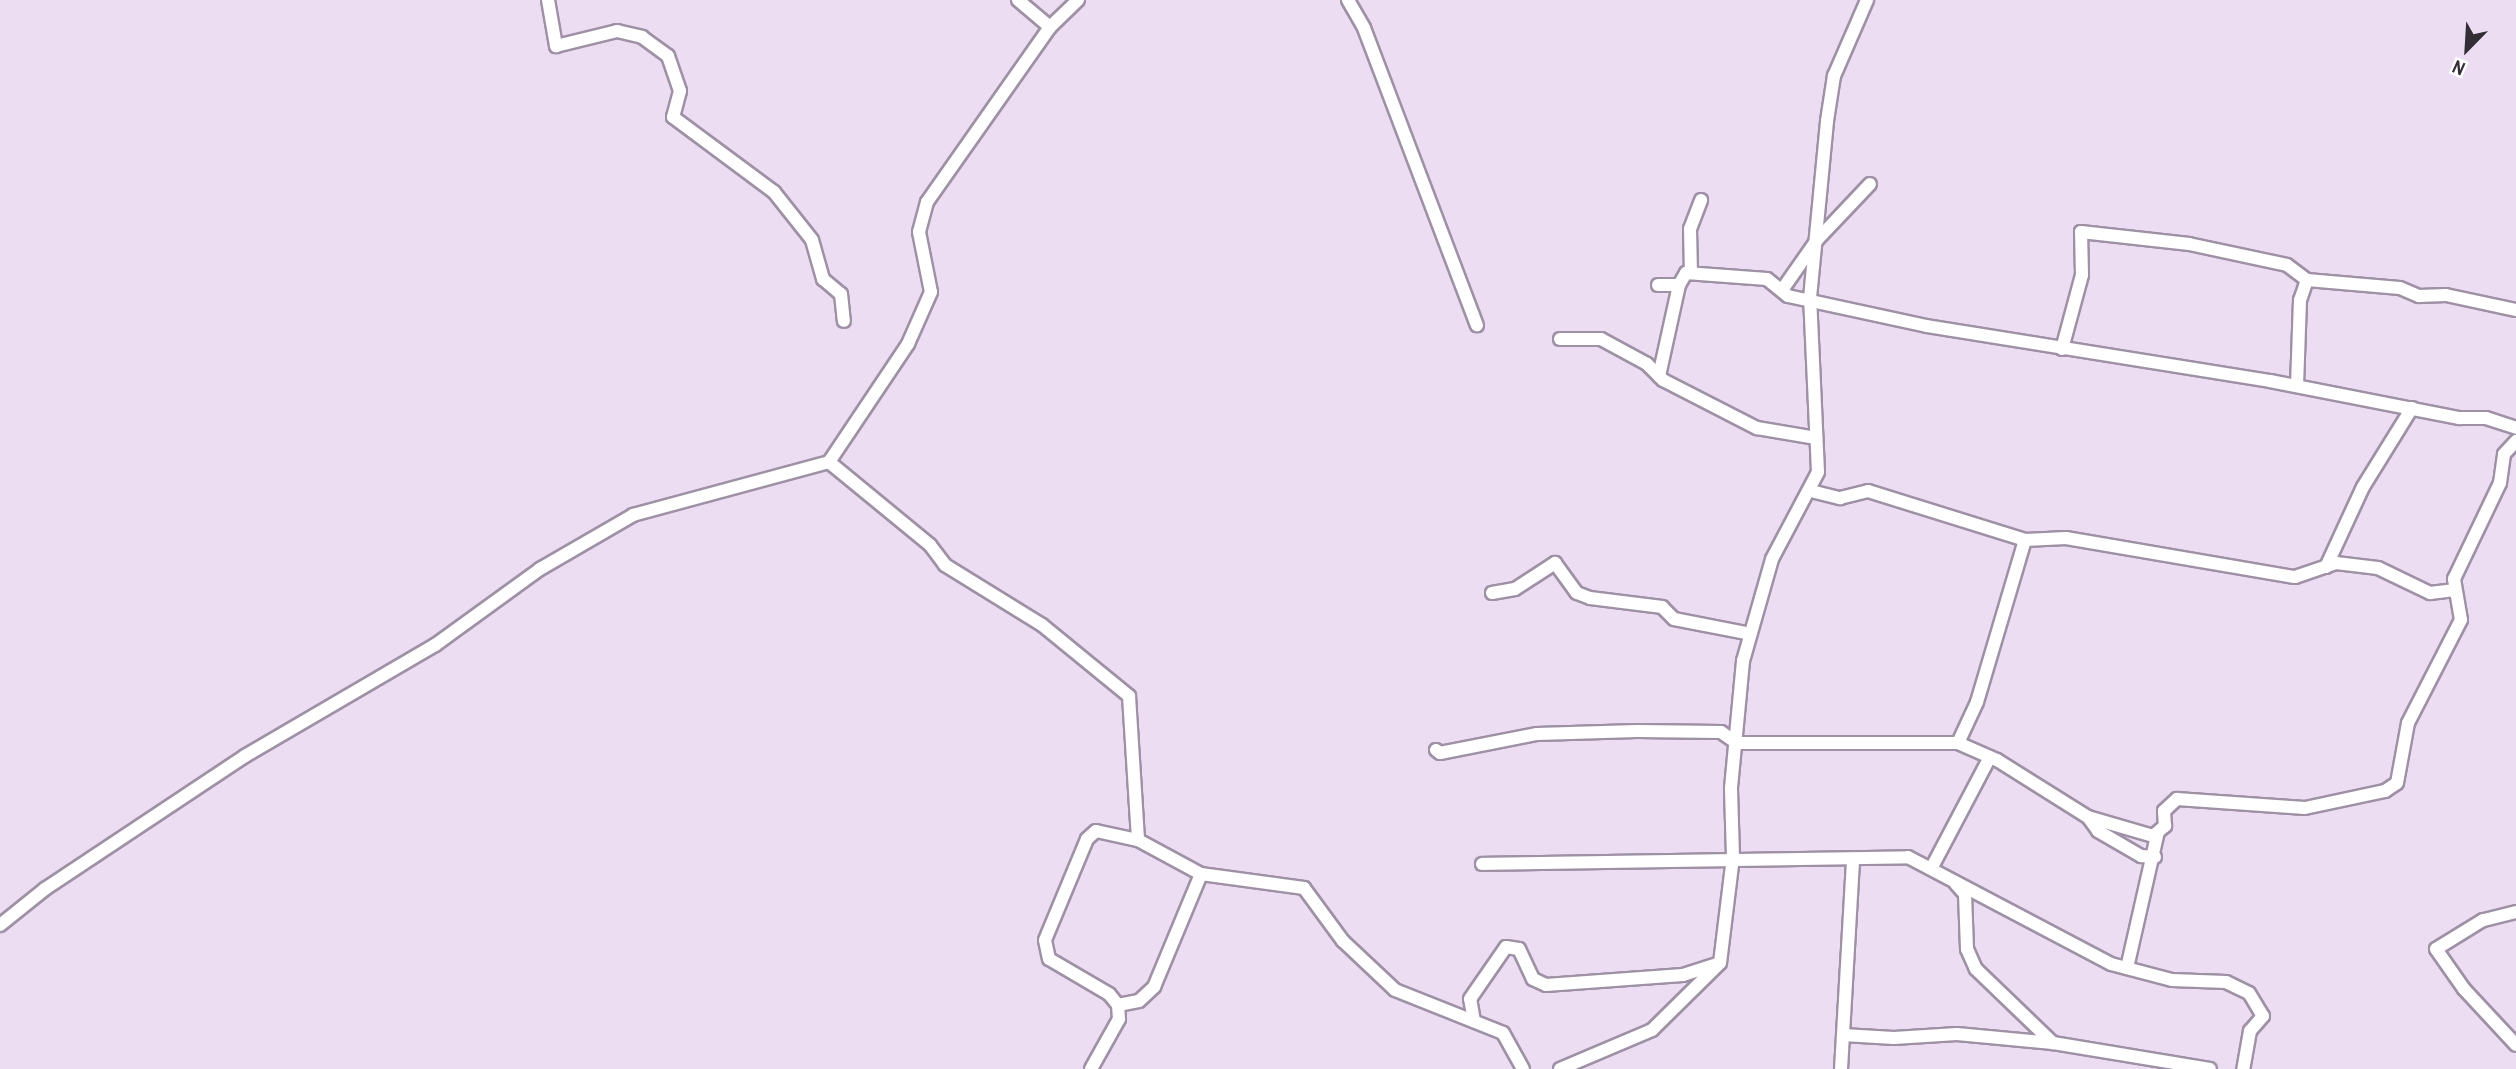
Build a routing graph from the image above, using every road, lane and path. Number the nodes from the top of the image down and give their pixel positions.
1 (548, 0) edge
2 (1018, 0) edge
3 (1078, 0) edge
4 (1348, 0) edge
5 (1867, 0) edge
6 (1050, 27) junction
7 (1870, 184) dead end
8 (1701, 200) dead end
9 (1817, 240) junction
10 (1691, 273) junction
11 (2307, 280) junction
12 (1658, 285) dead end
13 (1679, 285) junction
14 (1782, 290) junction
15 (1810, 298) junction
16 (2516, 310) edge
17 (844, 321) dead end
18 (1477, 326) dead end
19 (1560, 339) dead end
20 (2062, 349) junction
21 (1659, 376) junction
22 (2297, 386) junction
23 (2412, 408) junction
24 (2516, 428) edge
25 (1816, 439) junction
26 (2516, 441) edge
27 (829, 462) junction
28 (1811, 491) junction
29 (2025, 540) junction
30 (2326, 567) junction
31 (2453, 590) junction
32 (1492, 593) dead end
33 (1751, 634) junction
34 (1737, 743) junction
35 (1958, 743) junction
36 (1436, 750) dead end
37 (1990, 757) junction
38 (2088, 817) junction
39 (2158, 832) junction
40 (1138, 840) junction
41 (2155, 857) junction
42 (1734, 858) junction
43 (1853, 859) junction
44 (1482, 864) dead end
45 (1932, 867) junction
46 (1201, 874) junction
47 (1951, 878) junction
48 (2516, 912) edge
49 (0, 925) edge
50 (1720, 963) junction
51 (2127, 968) junction
52 (1118, 1005) junction
53 (1474, 1021) junction
54 (1843, 1035) junction
55 (2053, 1043) junction
56 (2516, 1045) edge
57 (1091, 1069) edge
58 (1523, 1069) edge
59 (1560, 1069) edge
60 (1841, 1069) edge
61 (2210, 1069) edge
62 (2243, 1069) edge

1 - 17 street
2 - 6 street
3 - 6 street
4 - 18 street
5 - 9 street
6 - 27 street
7 - 9 street
8 - 10 street
9 - 14 street
9 - 15 street
10 - 13 street
10 - 14 street
11 - 16 street
11 - 20 street
11 - 22 street
12 - 13 street
13 - 21 street
14 - 15 street
15 - 20 street
15 - 25 street
19 - 21 street
20 - 22 street
21 - 25 street
22 - 23 street
23 - 24 street
23 - 30 street
25 - 28 street
26 - 31 street
27 - 40 street
27 - 49 street
28 - 29 street
28 - 33 street
29 - 30 street
29 - 35 street
30 - 31 street
31 - 39 street
32 - 33 street
33 - 34 street
34 - 35 street
34 - 36 street
34 - 42 street
35 - 37 street
37 - 38 street
37 - 45 street
38 - 39 street
38 - 41 street
39 - 41 street
40 - 46 street
40 - 52 street
41 - 51 street
42 - 43 street
42 - 44 street
42 - 50 street
43 - 45 street
43 - 54 street
45 - 47 street
46 - 52 street
46 - 53 street
47 - 51 street
47 - 55 street
48 - 56 street
50 - 53 street
50 - 59 street
51 - 62 street
52 - 57 street
53 - 58 street
54 - 55 street
54 - 60 street
55 - 61 street

